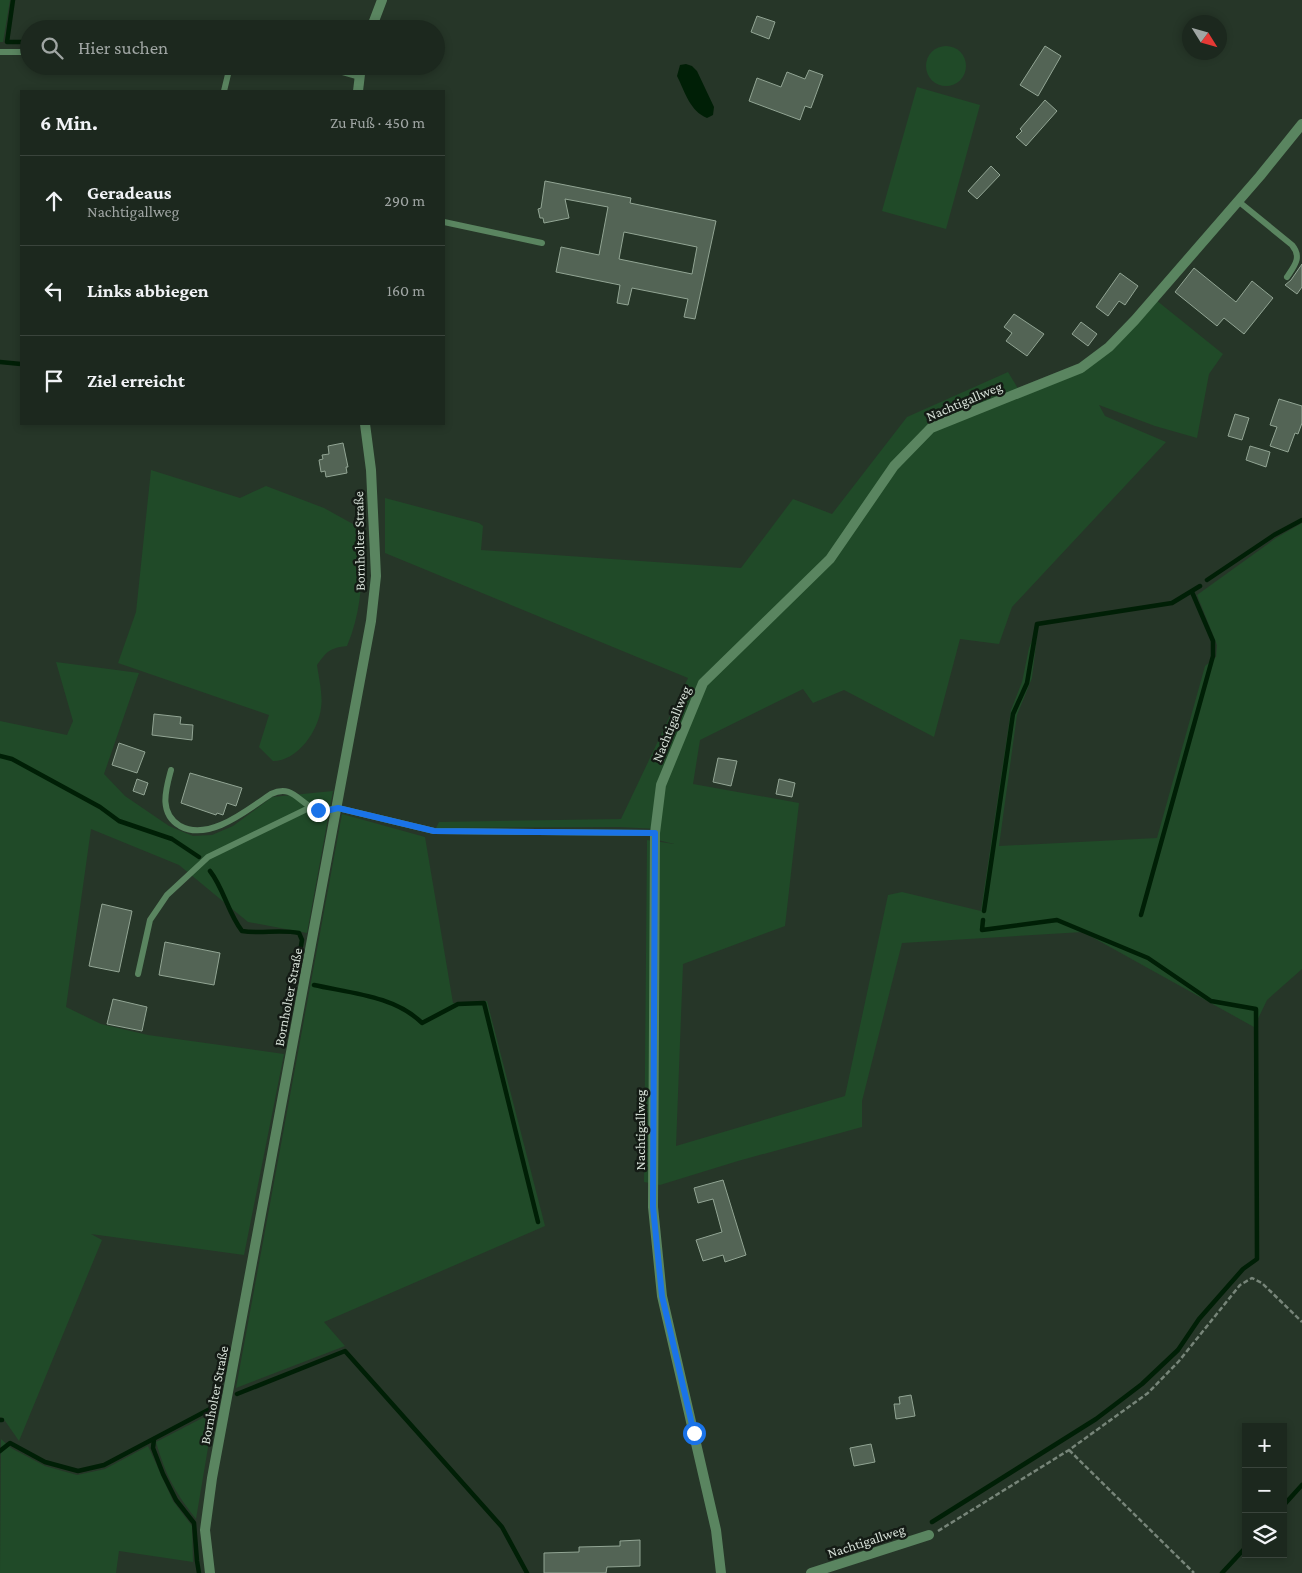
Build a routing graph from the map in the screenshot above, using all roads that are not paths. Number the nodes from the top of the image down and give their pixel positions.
1 (382, 0) edge
2 (374, 20) edge
3 (0, 52) edge
4 (20, 52) edge
5 (228, 75) edge
6 (360, 75) edge
7 (224, 90) edge
8 (358, 90) edge
9 (1302, 124) edge
10 (1238, 201) junction
11 (445, 222) edge
12 (542, 243) dead end
13 (1287, 277) dead end
14 (365, 425) edge
15 (171, 770) dead end
16 (311, 807) junction
17 (338, 808) junction
18 (655, 833) junction
19 (138, 974) dead end
20 (929, 1536) road end
21 (210, 1573) edge
22 (721, 1573) edge
23 (811, 1573) edge

1 - 2 street
3 - 4 lane
5 - 7 lane
6 - 8 street
9 - 10 street, Nachtigallweg
10 - 13 lane
10 - 18 street, Nachtigallweg
11 - 12 lane
14 - 17 street, Bornholter Straße
15 - 16 lane
16 - 17 lane
16 - 19 lane
17 - 18 lane
17 - 21 street, Bornholter Straße
18 - 22 street, Nachtigallweg
20 - 23 street, Nachtigallweg

